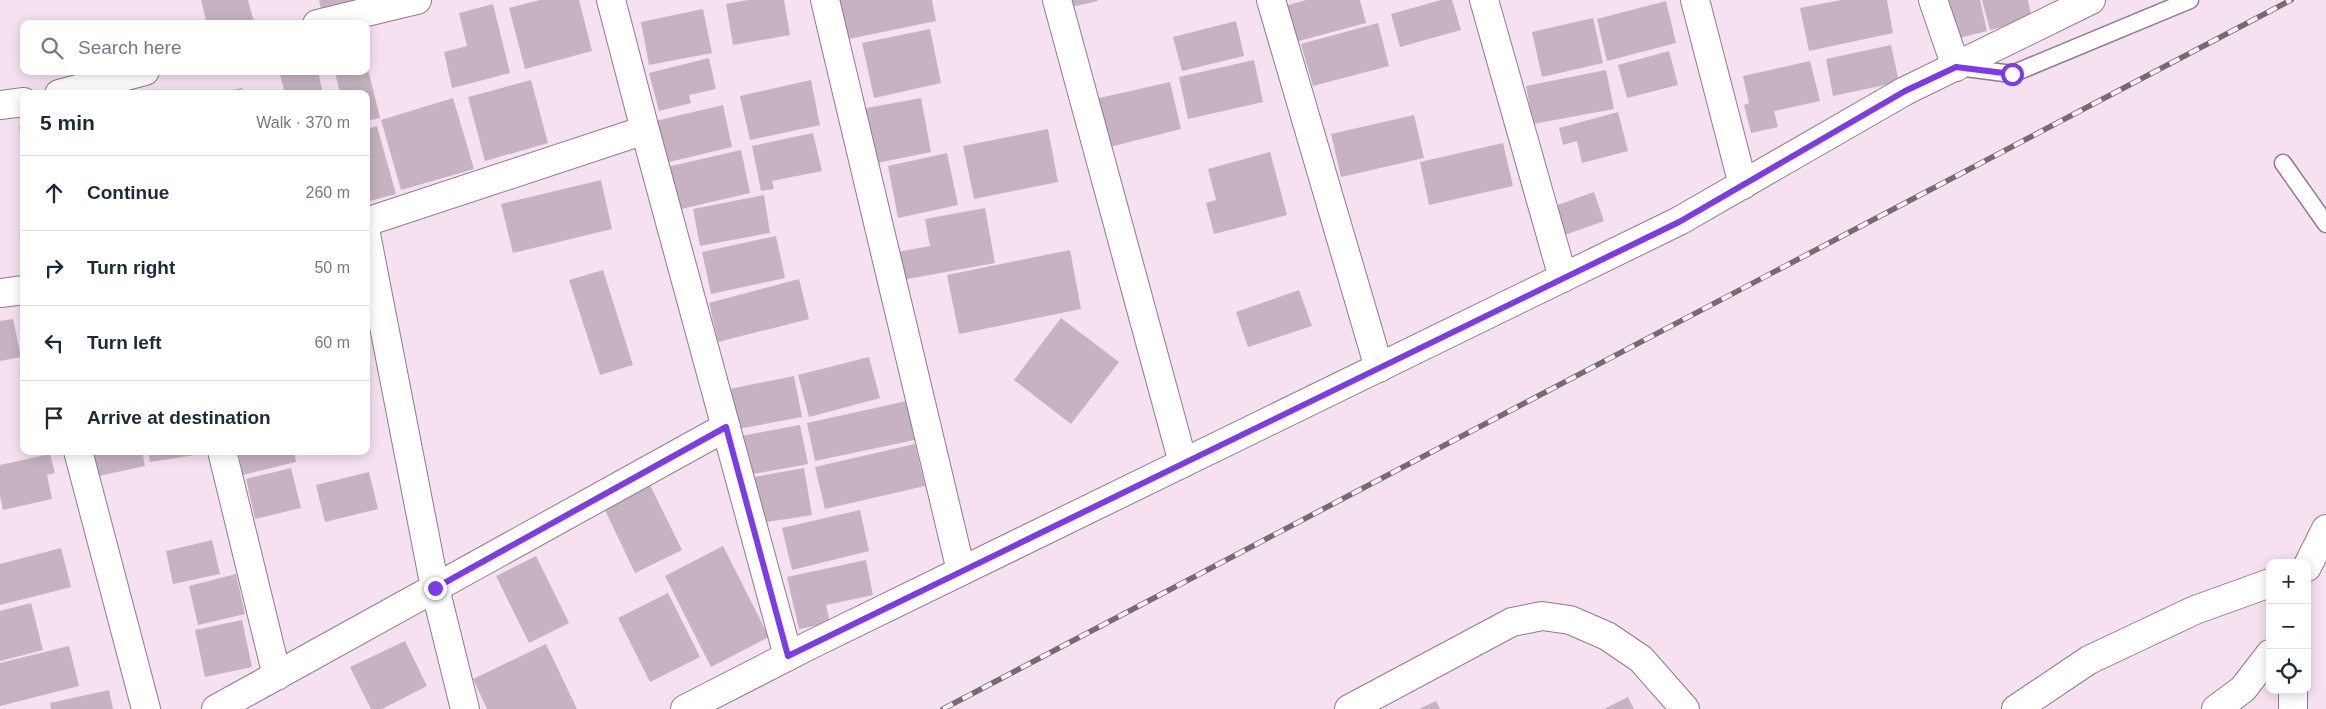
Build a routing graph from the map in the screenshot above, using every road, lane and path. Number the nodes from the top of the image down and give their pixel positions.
1 (417, 0) edge
2 (611, 0) edge
3 (825, 0) edge
4 (1057, 0) edge
5 (1270, 0) edge
6 (1484, 0) edge
7 (1695, 0) edge
8 (1934, 0) edge
9 (2091, 0) edge
10 (2190, 0) edge
11 (334, 20) edge
12 (1956, 67) junction
13 (130, 75) edge
14 (74, 90) edge
15 (20, 103) edge
16 (0, 106) edge
17 (645, 130) junction
18 (2283, 162) dead end
19 (1743, 185) junction
20 (370, 221) edge
21 (2326, 224) edge
22 (370, 255) edge
23 (1563, 278) junction
24 (20, 290) edge
25 (0, 293) edge
26 (1378, 368) junction
27 (726, 427) junction
28 (79, 455) edge
29 (223, 455) edge
30 (1183, 464) junction
31 (2326, 529) edge
32 (2311, 559) edge
33 (961, 572) junction
34 (2266, 584) edge
35 (435, 588) junction
36 (788, 656) junction
37 (2266, 659) edge
38 (276, 676) junction
39 (2293, 694) edge
40 (146, 709) edge
41 (216, 709) edge
42 (465, 709) edge
43 (685, 709) edge
44 (1349, 709) edge
45 (1685, 709) edge
46 (2016, 709) edge
47 (2216, 709) edge
48 (2293, 709) edge

1 - 11 street
2 - 17 street
3 - 33 street
4 - 30 street
5 - 26 street
6 - 23 street
7 - 19 street
8 - 12 street
9 - 12 street
10 - 12 lane
12 - 19 street
13 - 14 street
15 - 16 street
17 - 20 street
17 - 27 street
18 - 21 lane
19 - 23 street
22 - 35 street
23 - 26 street
24 - 25 street
26 - 30 street
27 - 35 street
27 - 36 street
28 - 40 street
29 - 38 street
30 - 33 street
31 - 32 street
33 - 36 street
34 - 46 street
35 - 38 street
35 - 42 street
36 - 43 street
37 - 47 street
38 - 41 street
39 - 48 street
44 - 45 street

